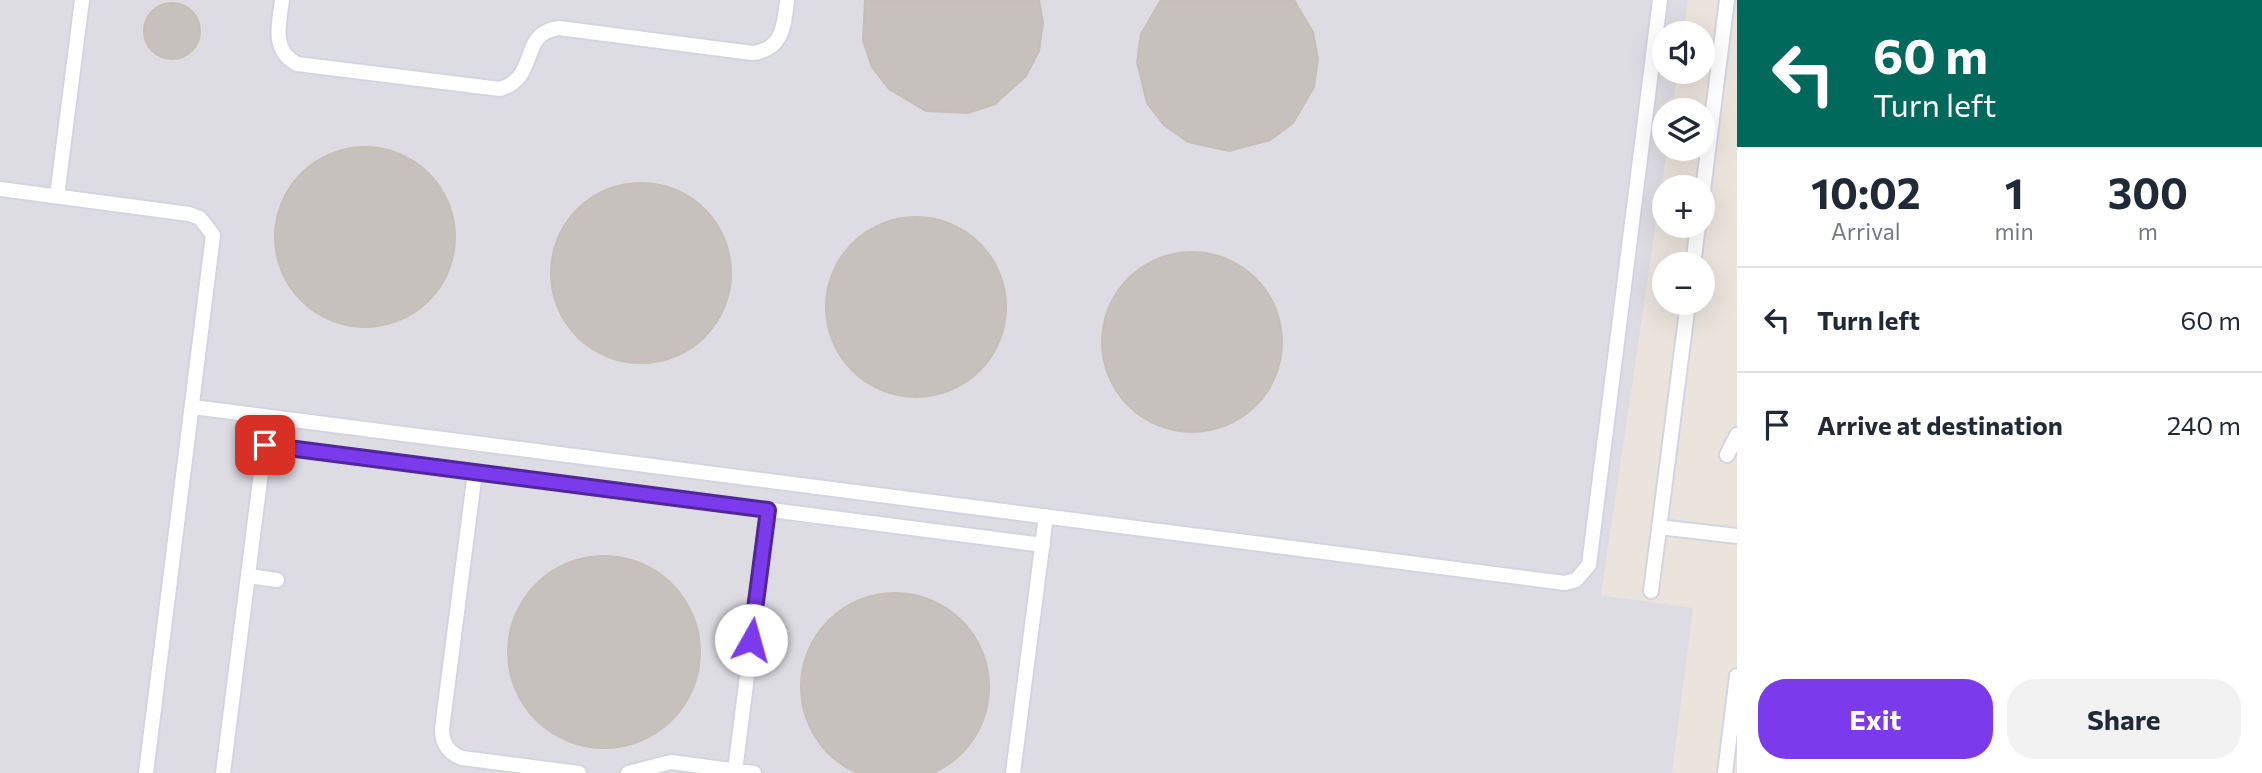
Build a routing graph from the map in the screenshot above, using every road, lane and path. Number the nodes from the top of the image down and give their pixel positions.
1 (82, 0) edge
2 (282, 0) edge
3 (787, 0) edge
4 (1660, 0) edge
5 (1727, 0) edge
6 (1705, 175) edge
7 (0, 189) edge
8 (57, 196) junction
9 (1686, 315) edge
10 (193, 407) junction
11 (268, 417) junction
12 (1737, 435) edge
13 (265, 445) junction
14 (1727, 455) dead end
15 (475, 472) junction
16 (768, 510) junction
17 (1046, 516) junction
18 (1659, 527) junction
19 (1737, 536) edge
20 (1043, 545) junction
21 (248, 576) junction
22 (277, 580) dead end
23 (1651, 591) dead end
24 (1737, 676) edge
25 (734, 771) junction
26 (146, 773) edge
27 (223, 773) edge
28 (579, 773) edge
29 (628, 773) edge
30 (754, 773) edge
31 (1013, 773) edge
32 (1725, 773) edge

1 - 8 lane
2 - 3 lane
4 - 17 lane
5 - 6 lane
7 - 8 lane
8 - 10 lane
9 - 18 lane
10 - 11 lane
10 - 26 lane
11 - 13 lane
11 - 17 lane
12 - 14 lane
13 - 15 lane
13 - 21 lane
15 - 16 lane
15 - 28 lane
16 - 20 lane
16 - 25 lane
17 - 20 lane
18 - 19 lane
18 - 23 lane
20 - 31 lane
21 - 22 lane
21 - 27 lane
24 - 32 lane
25 - 29 lane
25 - 30 lane

